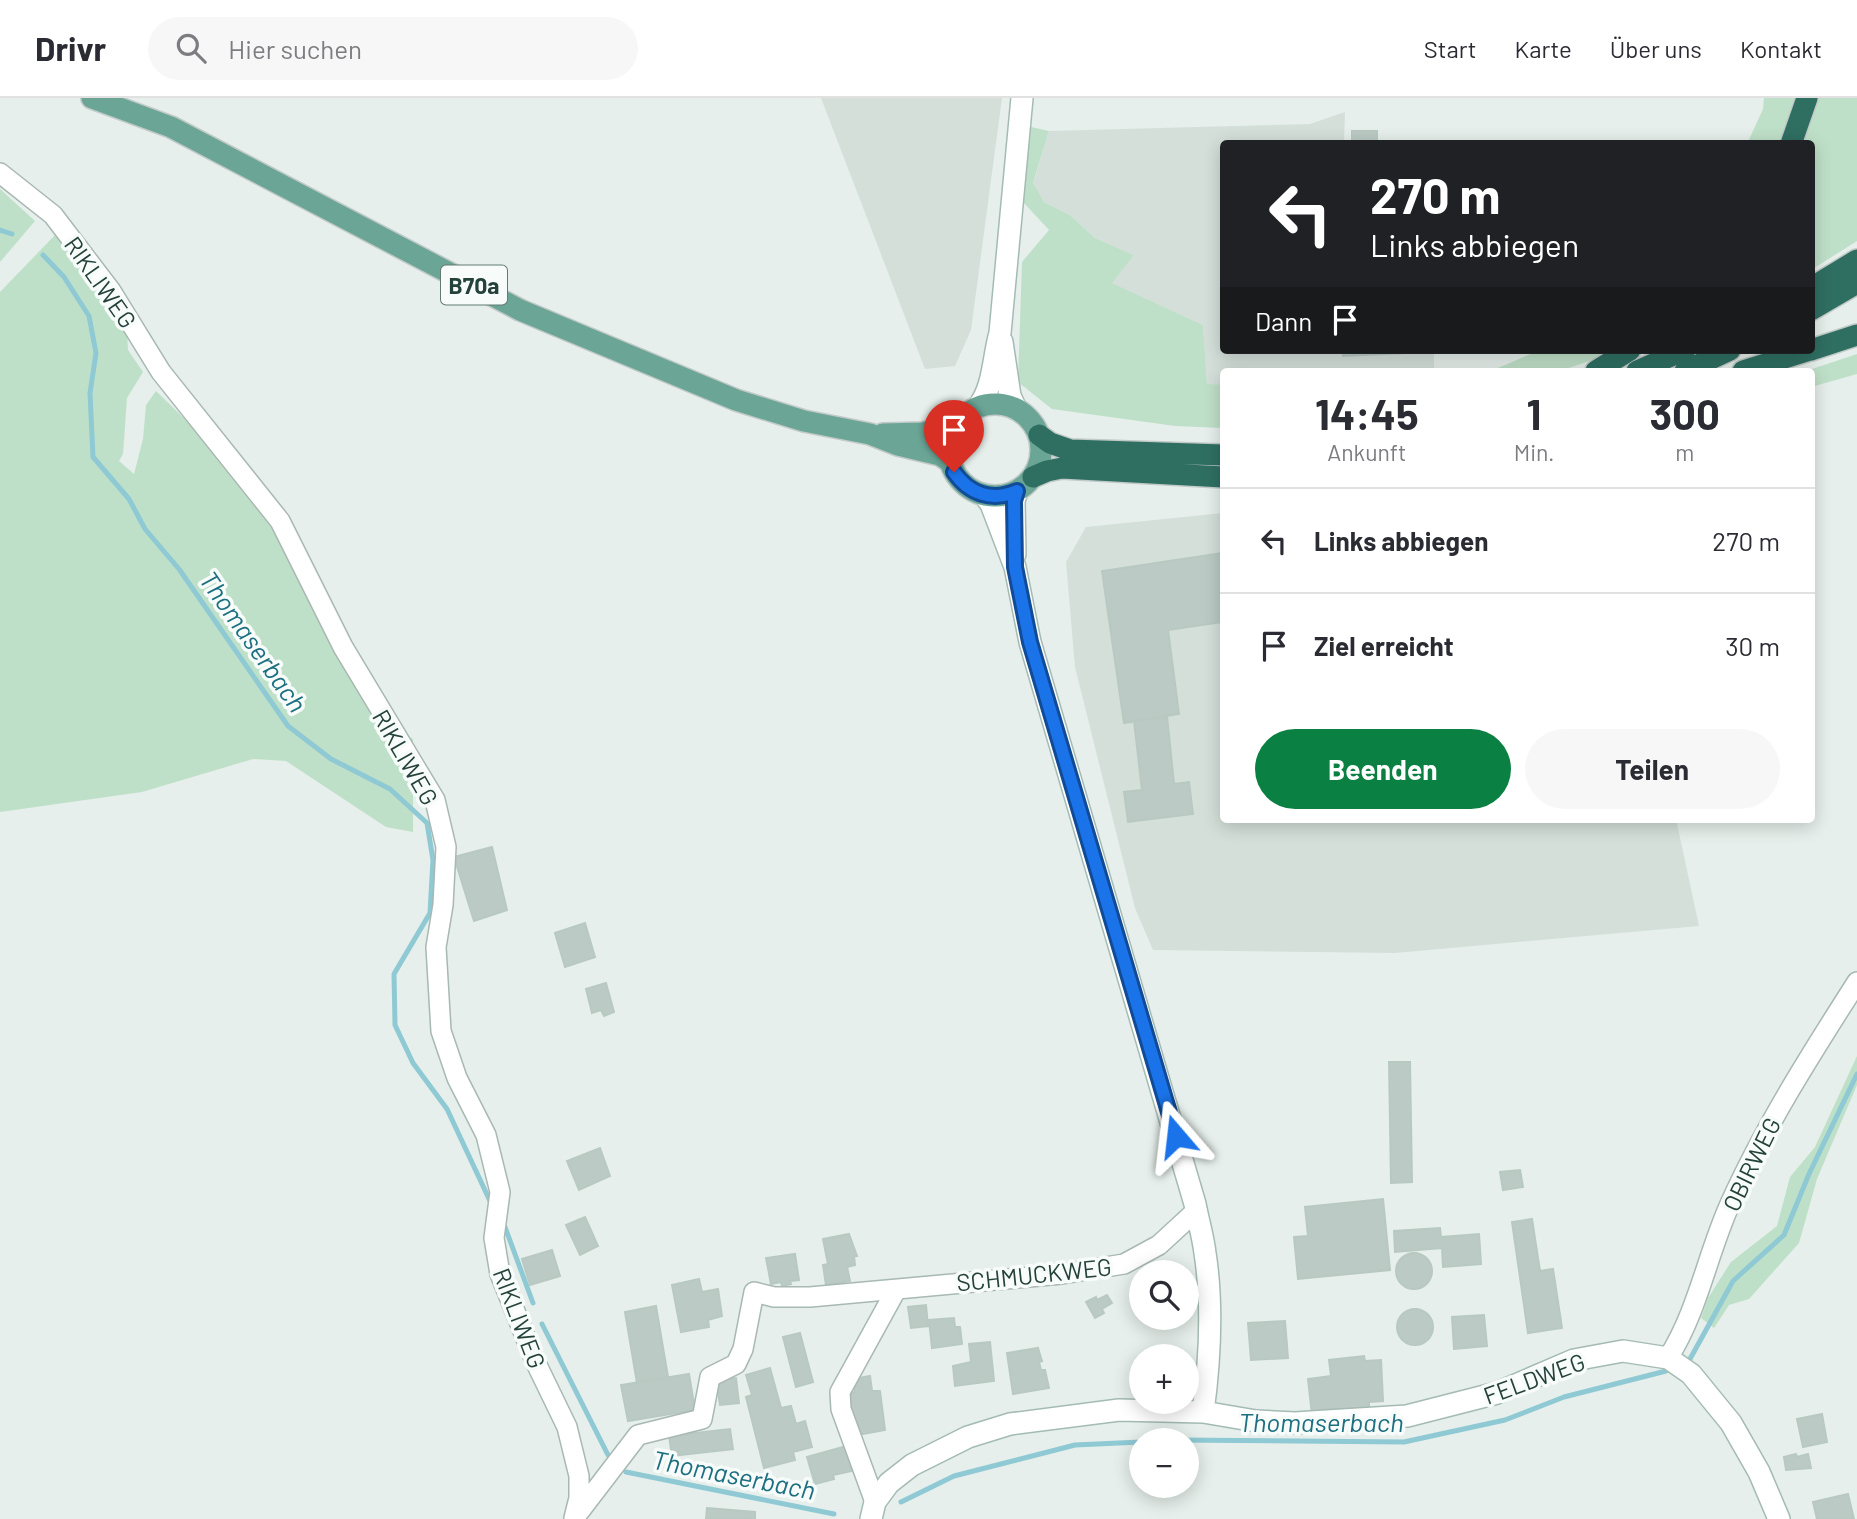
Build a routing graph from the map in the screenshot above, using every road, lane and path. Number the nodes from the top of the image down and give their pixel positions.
1 (92, 98) edge
2 (1022, 98) edge
3 (1807, 98) edge
4 (1792, 140) edge
5 (0, 173) edge
6 (1857, 260) edge
7 (1857, 283) edge
8 (1815, 286) edge
9 (1815, 308) edge
10 (1000, 333) junction
11 (1857, 335) edge
12 (1815, 348) edge
13 (1623, 354) edge
14 (1676, 354) edge
15 (1721, 354) edge
16 (1797, 354) edge
17 (1600, 368) edge
18 (1644, 368) edge
19 (1691, 368) edge
20 (1753, 368) edge
21 (978, 407) junction
22 (1016, 409) junction
23 (956, 425) junction
24 (870, 434) junction
25 (1039, 435) junction
26 (1220, 455) edge
27 (950, 463) junction
28 (1220, 477) edge
29 (1025, 484) junction
30 (985, 496) junction
31 (1015, 567) junction
32 (1857, 982) edge
33 (1196, 1210) junction
34 (896, 1290) junction
35 (1668, 1358) junction
36 (1203, 1412) junction
37 (873, 1511) edge
38 (575, 1519) edge
39 (1779, 1519) edge

1 - 24 main road, B70a
2 - 10 main road
3 - 4 highway
5 - 38 street, RIKLIWEG
6 - 8 highway
7 - 9 highway
10 - 21 main road
10 - 22 main road
11 - 12 highway
13 - 17 highway
14 - 18 highway
15 - 19 highway
16 - 20 highway
21 - 22 main road
21 - 23 main road
22 - 25 main road
23 - 24 main road
23 - 27 main road
24 - 27 main road
25 - 26 highway
25 - 29 main road
27 - 30 main road
28 - 29 highway
29 - 30 main road
29 - 31 main road
30 - 31 main road
31 - 33 main road
32 - 35 street, OBIRWEG
33 - 34 street, SCHMUCKWEG
33 - 36 main road
34 - 37 street
34 - 38 street, SCHMUCKWEG
35 - 36 main road, FELDWEG
35 - 39 main road, FELDWEG
36 - 37 main road, FELDWEG

